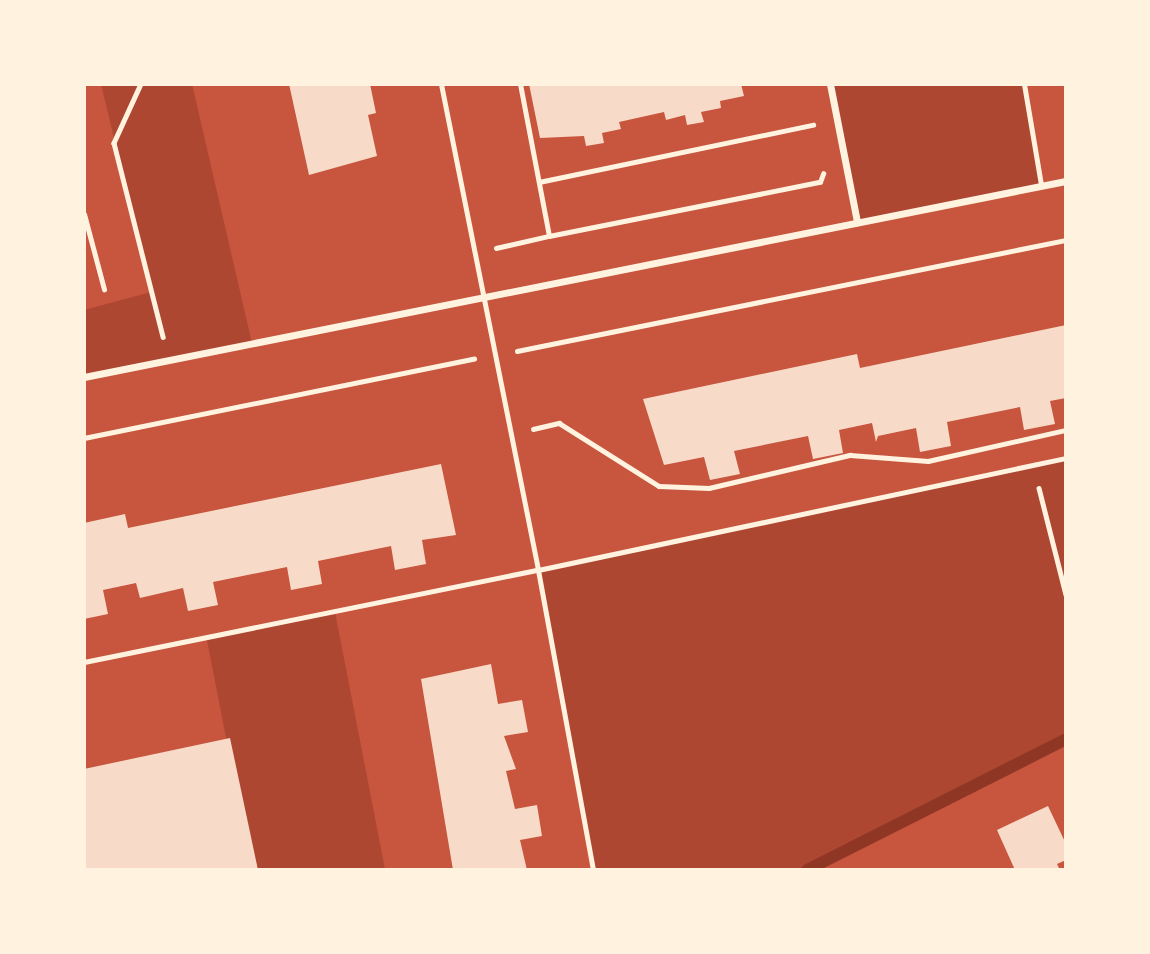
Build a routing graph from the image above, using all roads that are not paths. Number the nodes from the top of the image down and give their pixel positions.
1 (441, 84) edge
2 (830, 84) edge
3 (1024, 84) edge
4 (1066, 181) edge
5 (1041, 185) junction
6 (84, 214) edge
7 (858, 222) junction
8 (104, 289) dead end
9 (485, 296) junction
10 (84, 377) edge
11 (1066, 458) edge
12 (538, 570) junction
13 (84, 662) edge
14 (593, 870) edge

1 - 9 lane
2 - 7 street
3 - 5 lane
4 - 5 street
5 - 7 street
6 - 8 lane
7 - 9 street
9 - 10 street
9 - 12 lane
11 - 12 lane
12 - 13 lane
12 - 14 lane

